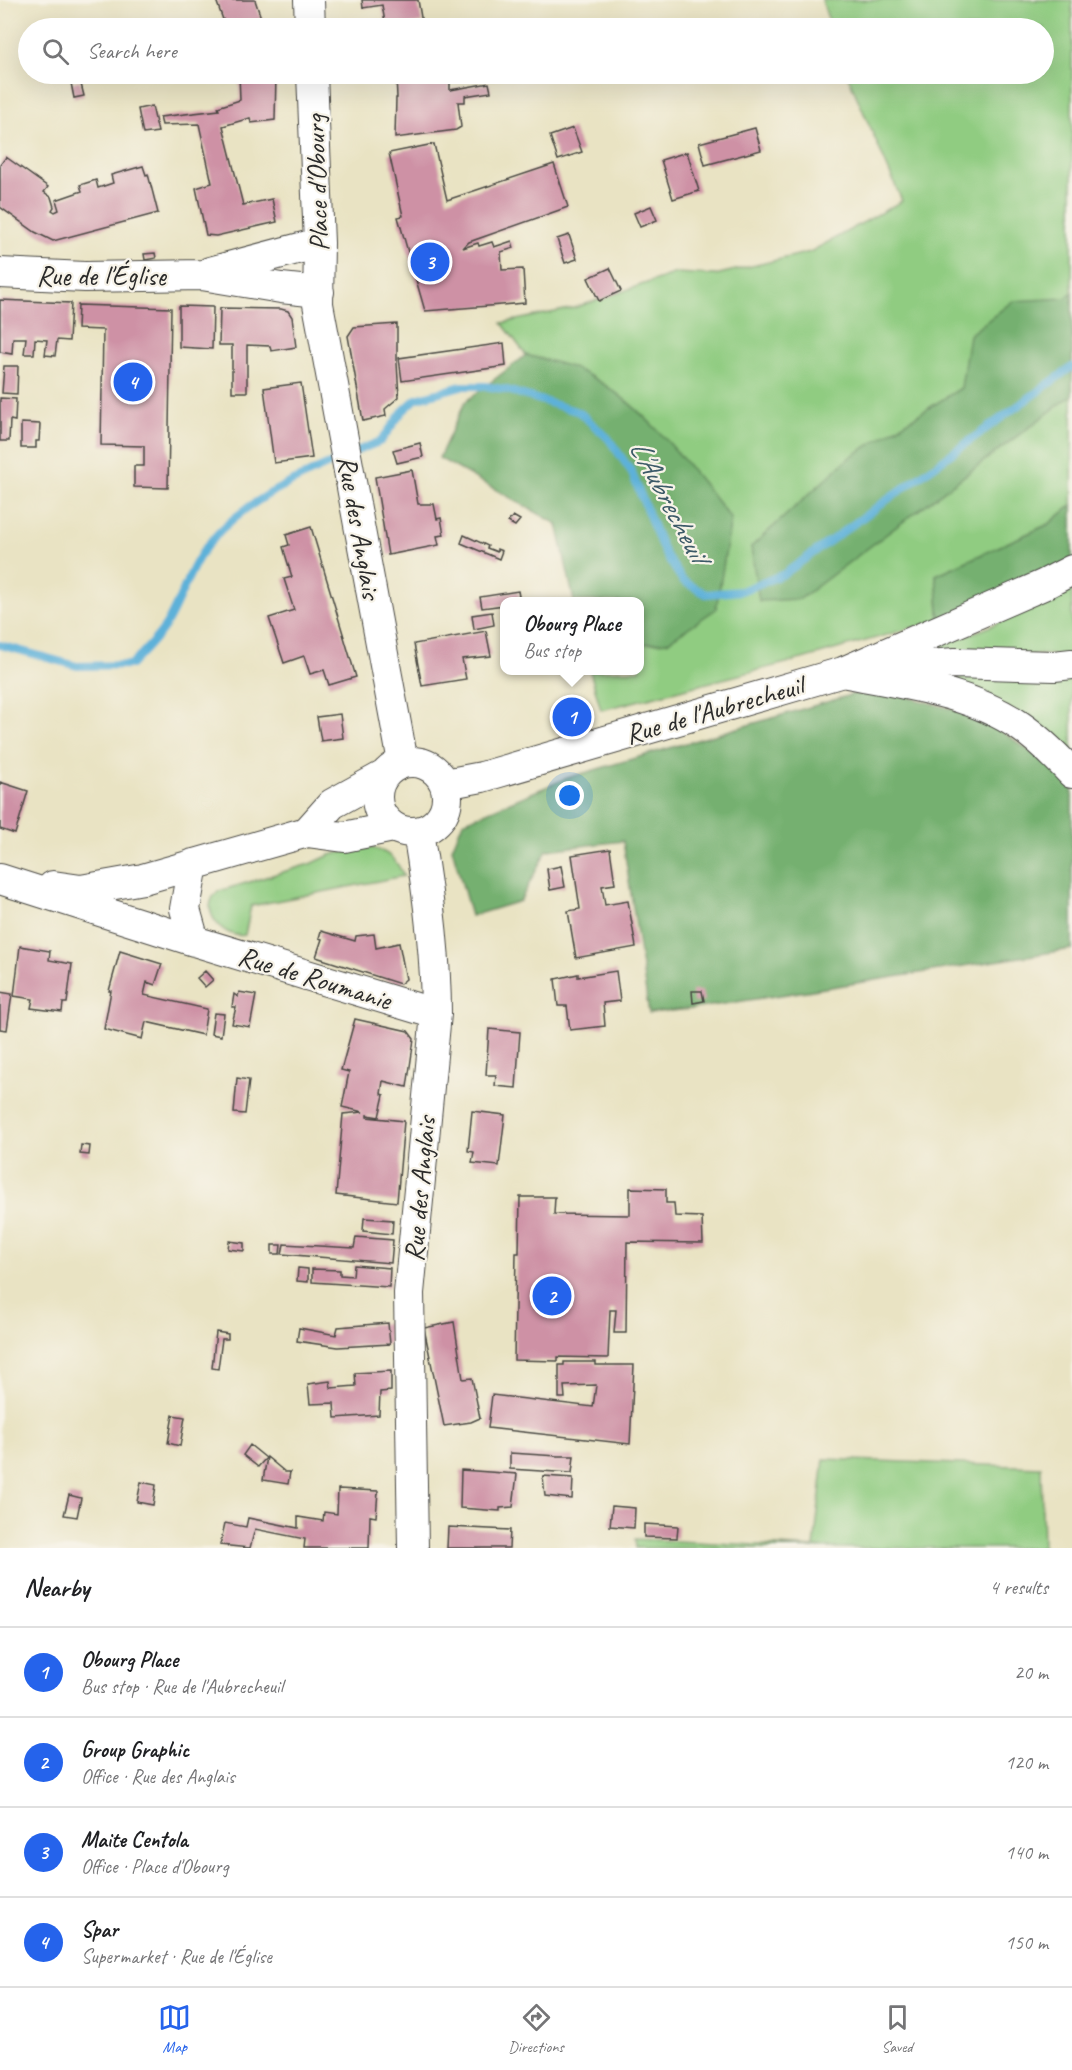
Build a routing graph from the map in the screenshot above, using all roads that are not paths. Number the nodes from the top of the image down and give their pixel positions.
1 (309, 0) edge
2 (310, 18) edge
3 (312, 84) edge
4 (319, 243) junction
5 (0, 273) edge
6 (202, 275) junction
7 (318, 292) junction
8 (1072, 570) edge
9 (1072, 664) edge
10 (843, 672) junction
11 (393, 769) junction
12 (1072, 773) edge
13 (445, 784) junction
14 (405, 830) junction
15 (307, 832) junction
16 (193, 864) junction
17 (0, 878) edge
18 (194, 941) junction
19 (436, 1014) junction
20 (413, 1548) edge

1 - 2 street
3 - 4 street, Place d'Obourg
4 - 6 street, Rue de l'Église
4 - 7 street, Place d'Obourg
5 - 6 street, Rue de l'Église
6 - 7 street, Rue de l'Église
7 - 11 street, Rue des Anglais
8 - 10 street
9 - 10 street
10 - 12 street
10 - 13 street, Rue de l'Aubrecheuil
11 - 13 street
11 - 14 street
11 - 15 street
13 - 14 street
14 - 15 street, Rue de Roumanie
14 - 19 street, Rue des Anglais
15 - 16 street, Rue de Roumanie
16 - 17 street, Rue de Roumanie
16 - 18 street
17 - 18 street, Rue de Roumanie
18 - 19 street, Rue de Roumanie
19 - 20 street, Rue des Anglais

